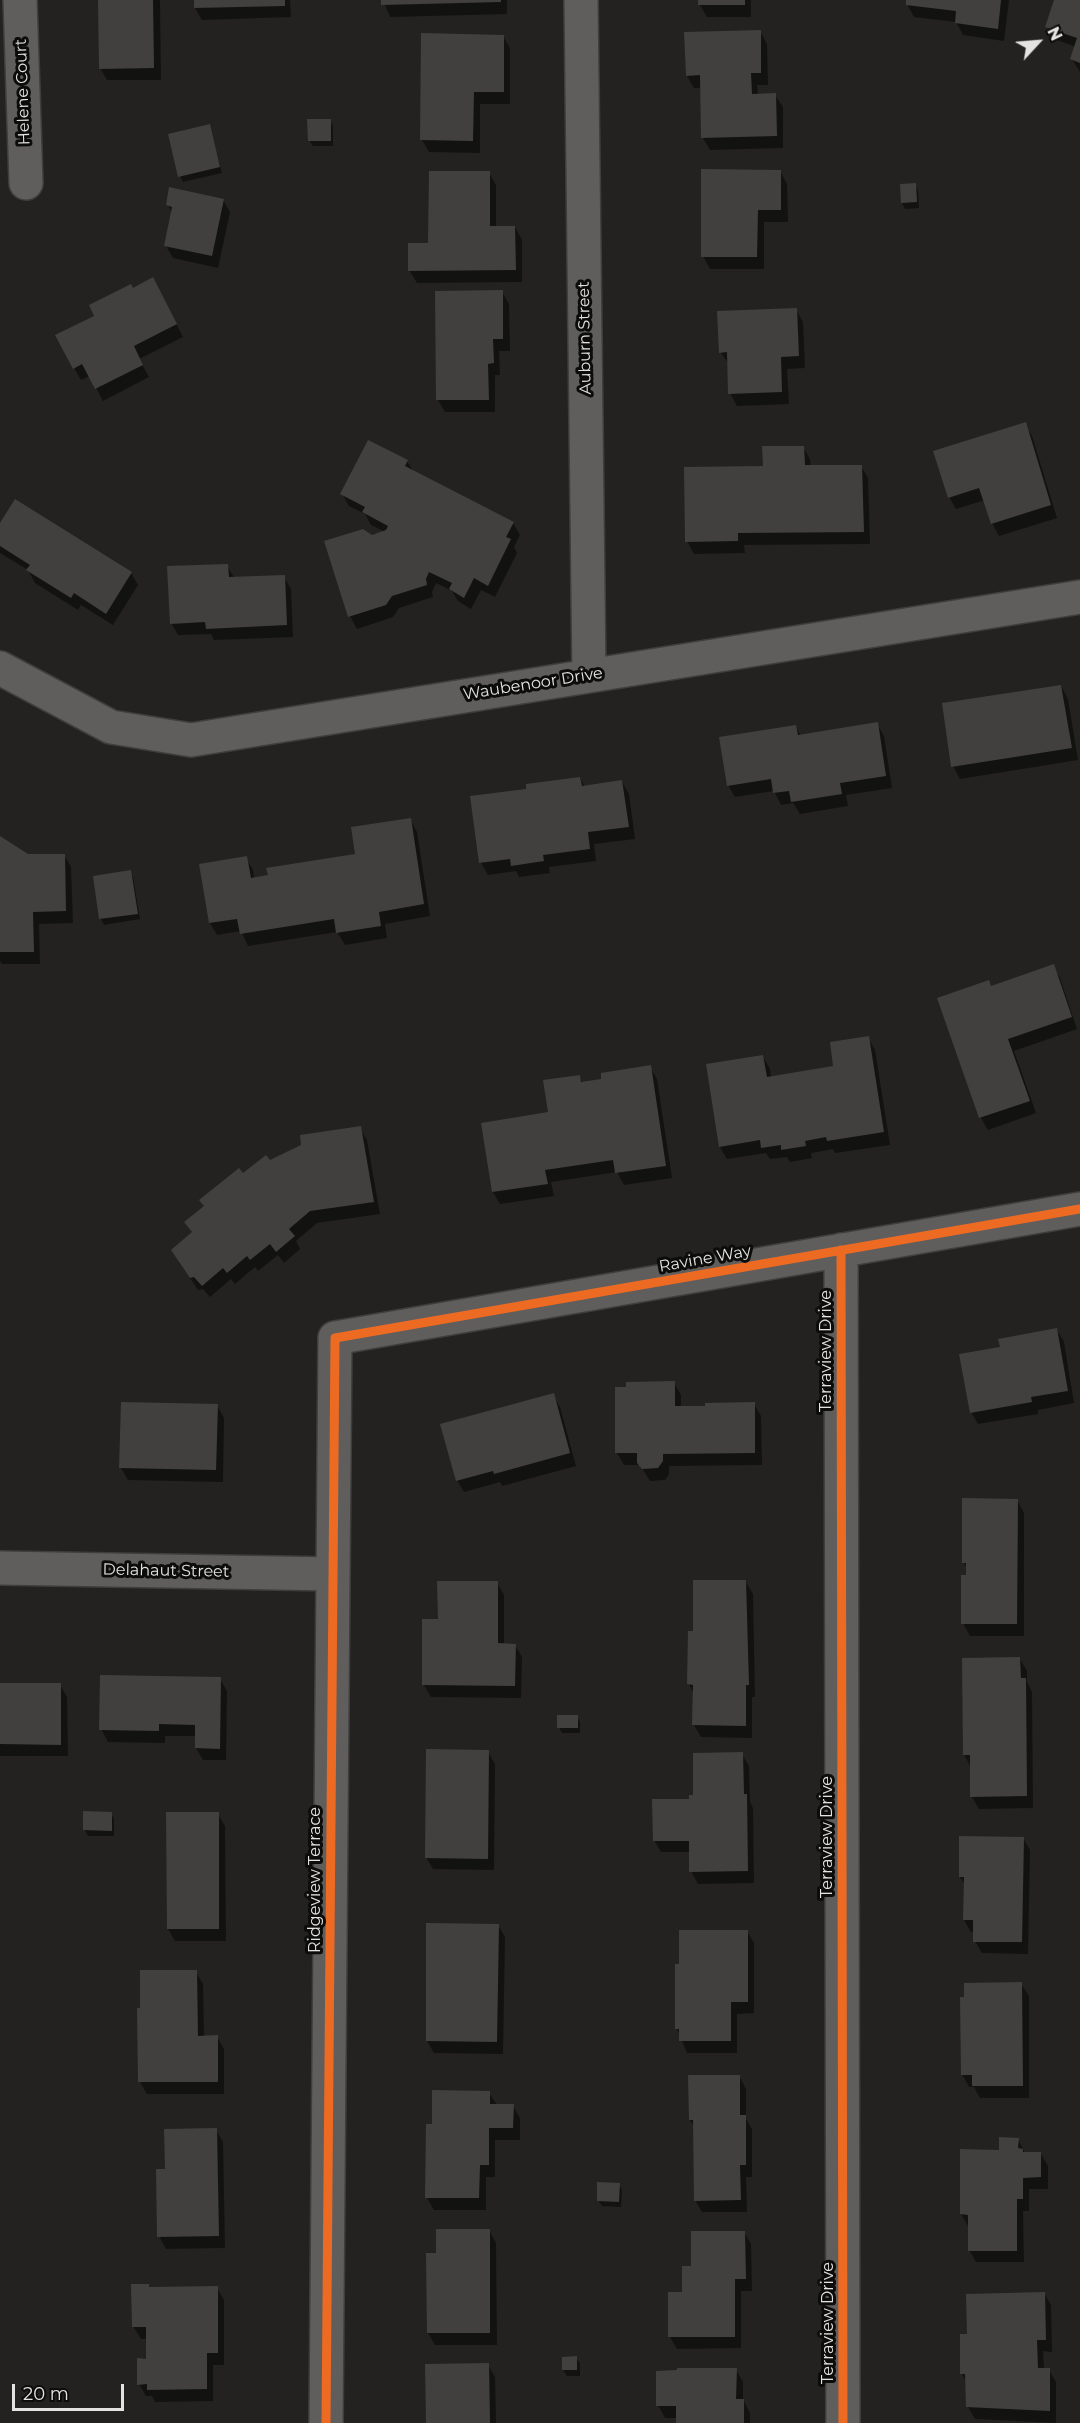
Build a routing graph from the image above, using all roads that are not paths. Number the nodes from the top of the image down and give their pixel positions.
1 (20, 0) edge
2 (581, 0) edge
3 (26, 183) dead end
4 (1080, 597) edge
5 (0, 668) edge
6 (589, 675) junction
7 (1080, 1209) edge
8 (841, 1250) junction
9 (335, 1338) joint
10 (0, 1568) edge
11 (333, 1574) junction
12 (326, 2423) edge
13 (843, 2423) edge

1 - 3 street, Helene Court
2 - 6 street, Auburn Street
4 - 6 street, Waubenoor Drive
5 - 6 street, Waubenoor Drive
7 - 8 street, Ravine Way
8 - 9 street, Ravine Way
8 - 13 street, Terraview Drive
9 - 11 street, Ridgeview Terrace
10 - 11 street, Delahaut Street
11 - 12 street, Ridgeview Terrace

